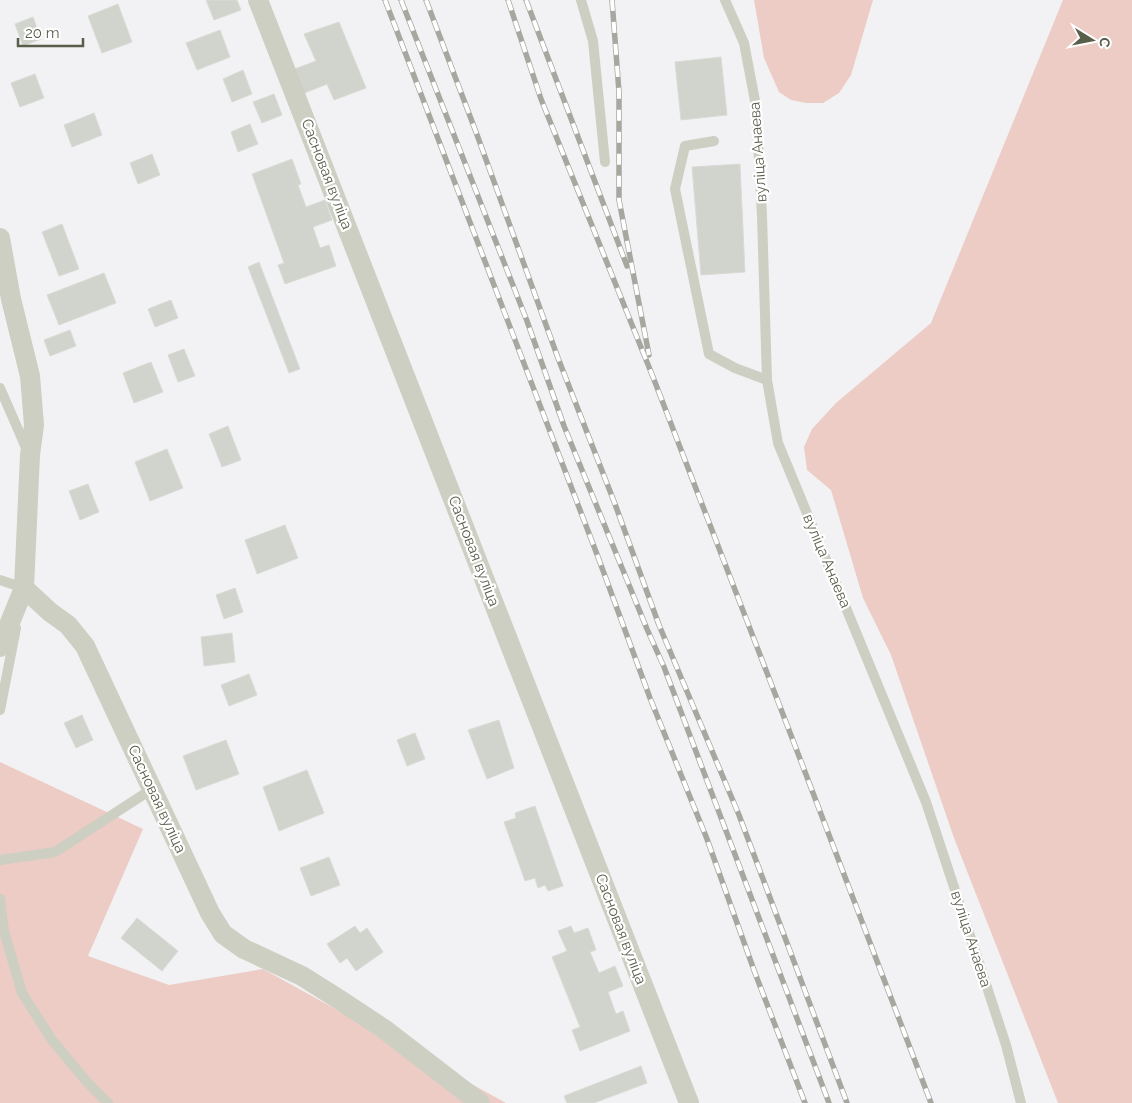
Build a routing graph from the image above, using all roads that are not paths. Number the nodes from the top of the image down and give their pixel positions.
1 (258, 0) edge
2 (581, 0) edge
3 (725, 0) edge
4 (714, 141) dead end
5 (605, 162) dead end
6 (0, 238) edge
7 (767, 380) junction
8 (0, 388) edge
9 (30, 455) junction
10 (0, 580) edge
11 (24, 588) junction
12 (0, 647) edge
13 (0, 710) edge
14 (152, 790) junction
15 (0, 860) edge
16 (0, 900) edge
17 (108, 1103) edge
18 (480, 1103) edge
19 (689, 1103) edge
20 (1022, 1103) edge

1 - 19 street, Сасновая вуліца
2 - 5 lane
3 - 7 lane, вуліца Анаева
4 - 7 lane
6 - 9 street
7 - 20 lane, вуліца Анаева
8 - 9 lane
9 - 11 street
10 - 11 lane
11 - 12 street
11 - 13 lane
11 - 14 street, Сасновая вуліца
14 - 15 lane
14 - 18 street, Сасновая вуліца
16 - 17 lane

